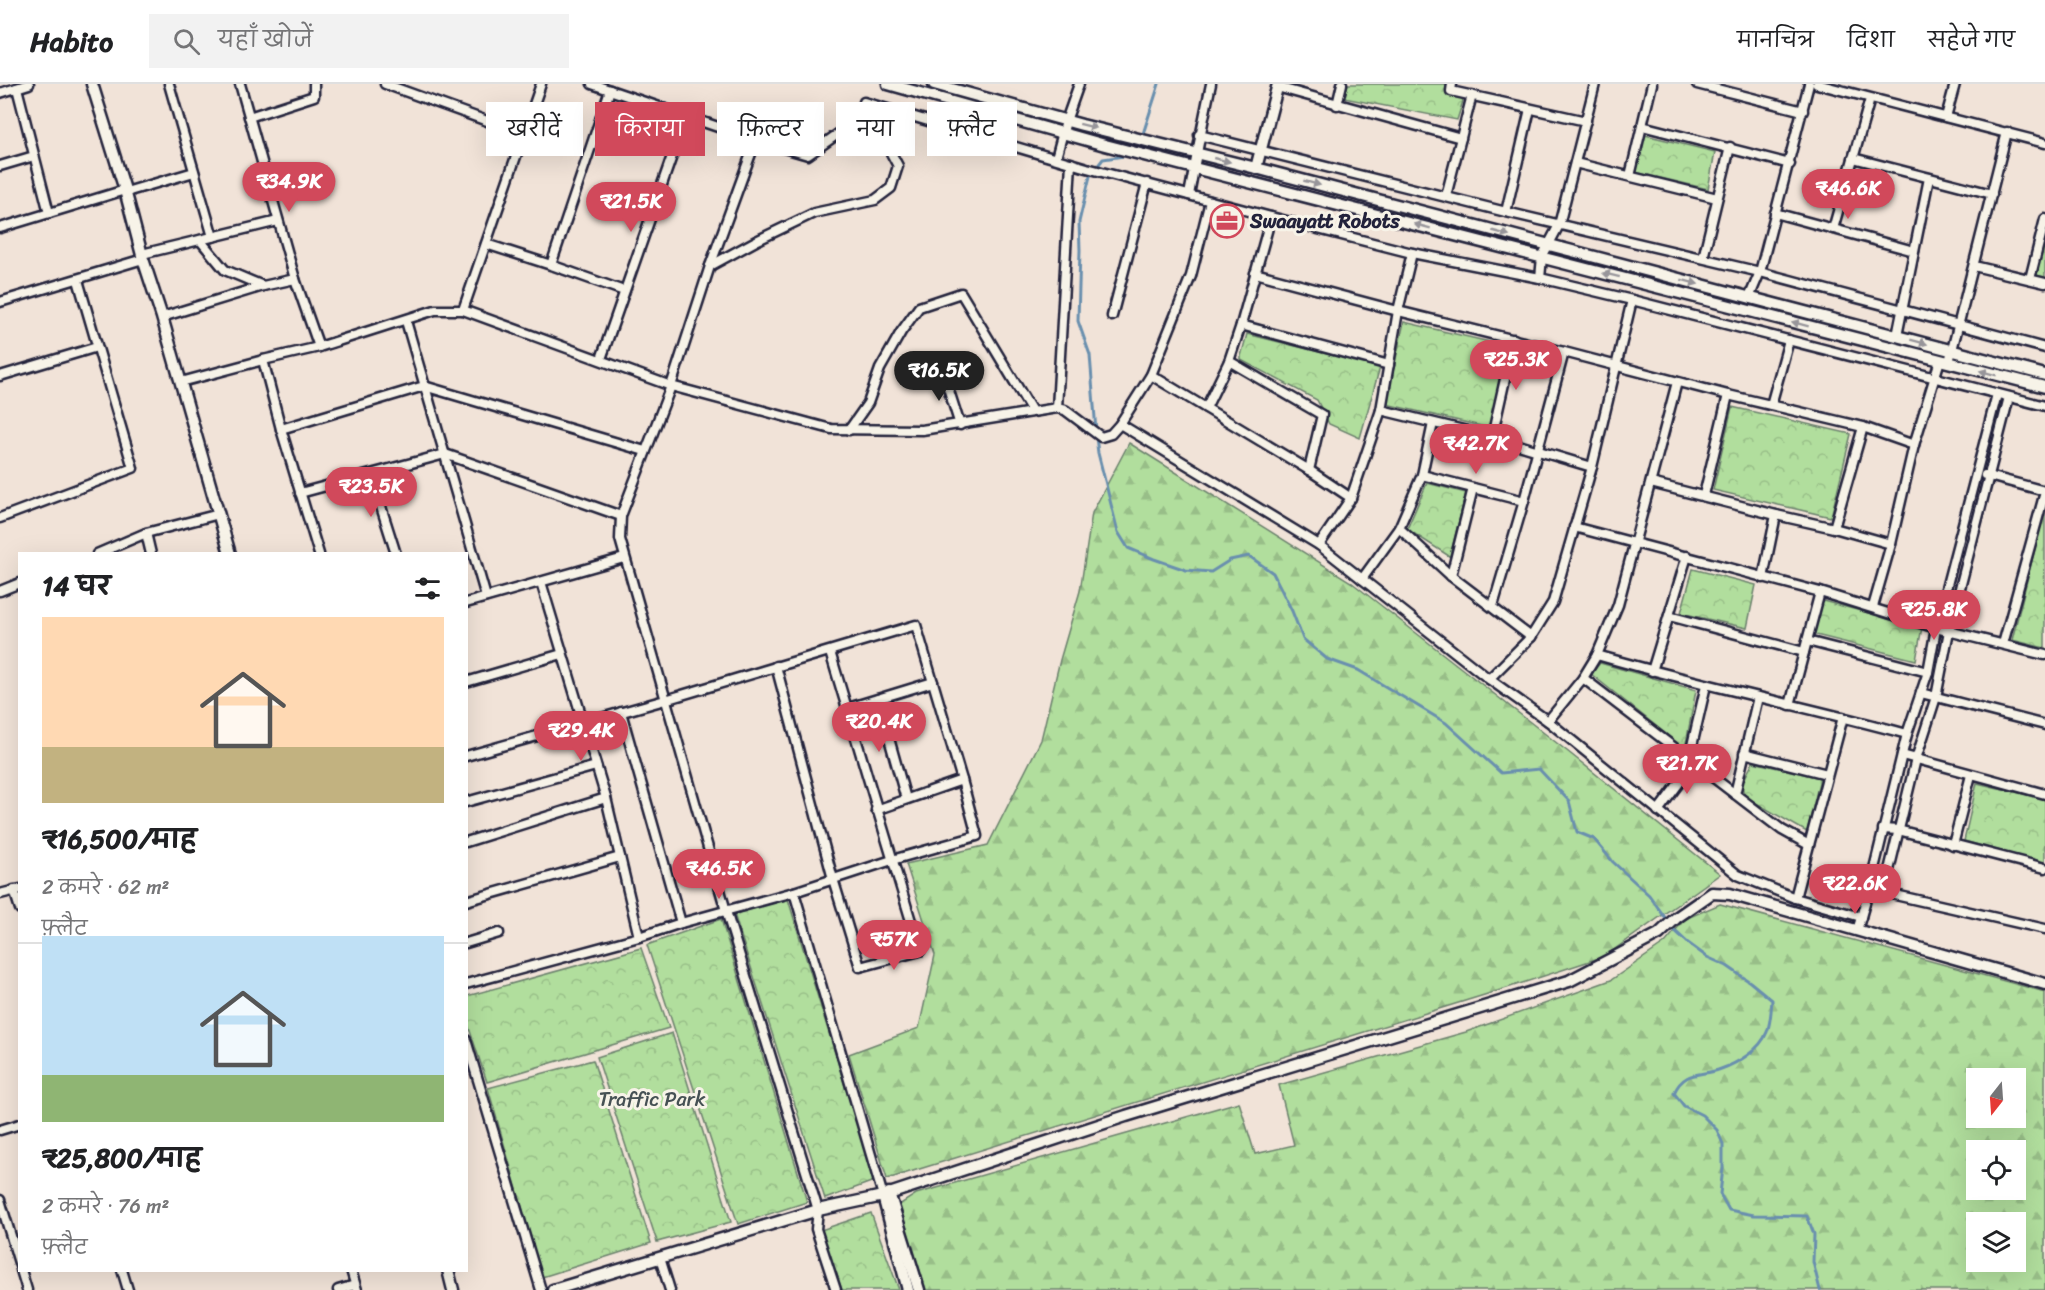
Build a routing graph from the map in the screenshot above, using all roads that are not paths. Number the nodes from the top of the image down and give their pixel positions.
1 (28, 84) edge
2 (92, 84) edge
3 (169, 84) edge
4 (240, 84) edge
5 (314, 84) edge
6 (385, 84) edge
7 (541, 84) edge
8 (592, 84) edge
9 (888, 84) edge
10 (934, 84) edge
11 (1079, 84) edge
12 (1211, 84) edge
13 (1342, 84) edge
14 (1452, 84) edge
15 (1595, 84) edge
16 (1652, 84) edge
17 (1697, 84) edge
18 (1809, 84) edge
19 (1817, 84) edge
20 (1955, 84) edge
21 (1277, 86) edge
22 (17, 88) junction
23 (610, 90) junction
24 (0, 93) edge
25 (1472, 95) junction
26 (1870, 99) junction
27 (535, 102) edge
28 (645, 102) edge
29 (1337, 105) junction
30 (1530, 109) junction
31 (1803, 111) junction
32 (249, 117) junction
33 (915, 117) edge
34 (1946, 117) junction
35 (486, 121) edge
36 (1066, 121) junction
37 (1586, 121) junction
38 (1642, 126) junction
39 (2007, 132) junction
40 (1062, 134) junction
41 (1199, 135) junction
42 (1461, 138) junction
43 (2045, 143) edge
44 (1730, 147) junction
45 (1261, 151) junction
46 (1198, 155) junction
47 (34, 156) junction
48 (516, 156) edge
49 (672, 156) edge
50 (750, 156) edge
51 (893, 156) edge
52 (1056, 158) junction
53 (1852, 158) junction
54 (1071, 163) junction
55 (1575, 163) junction
56 (1790, 164) junction
57 (0, 166) edge
58 (1194, 168) junction
59 (1256, 168) junction
60 (194, 172) junction
61 (1630, 176) junction
62 (1929, 178) junction
63 (1147, 183) junction
64 (126, 191) junction
65 (1992, 194) junction
66 (1189, 195) junction
67 (1446, 196) junction
68 (1717, 198) junction
69 (1210, 201) junction
70 (1506, 212) junction
71 (49, 213) junction
72 (1775, 213) junction
73 (1271, 217) junction
74 (2045, 219) edge
75 (278, 221) junction
76 (1559, 225) junction
77 (0, 228) edge
78 (1833, 229) junction
79 (213, 237) junction
80 (200, 240) junction
81 (486, 244) junction
82 (1549, 245) junction
83 (1914, 250) junction
84 (1412, 253) junction
85 (142, 257) junction
86 (1542, 257) junction
87 (1703, 258) junction
88 (551, 265) junction
89 (710, 266) junction
90 (1974, 266) junction
91 (1760, 272) junction
92 (1255, 273) junction
93 (1540, 278) junction
94 (295, 279) junction
95 (2030, 279) junction
96 (78, 280) junction
97 (2045, 283) edge
98 (263, 286) junction
99 (624, 291) junction
100 (1749, 298) junction
101 (1632, 300) junction
102 (0, 302) edge
103 (463, 310) junction
104 (1748, 310) junction
105 (1902, 310) junction
106 (1398, 311) junction
107 (1112, 316) dead end
108 (162, 317) junction
109 (406, 321) junction
110 (1241, 325) junction
111 (1958, 326) junction
112 (1752, 330) junction
113 (1896, 336) junction
114 (1514, 339) junction
115 (1789, 340) junction
116 (97, 347) junction
117 (319, 347) junction
118 (2045, 348) edge
119 (1564, 352) junction
120 (1947, 358) junction
121 (601, 359) junction
122 (263, 360) junction
123 (1230, 361) junction
124 (1389, 364) junction
125 (1615, 366) junction
126 (943, 372) dead end
127 (1151, 375) junction
128 (2045, 375) edge
129 (0, 376) edge
130 (1934, 379) junction
131 (181, 382) junction
132 (1677, 382) junction
133 (424, 386) junction
134 (671, 386) junction
135 (2045, 387) edge
136 (1997, 394) junction
137 (1728, 395) junction
138 (2009, 397) junction
139 (1771, 405) junction
140 (2045, 406) edge
141 (1206, 408) junction
142 (1061, 409) junction
143 (1381, 410) junction
144 (1032, 411) junction
145 (1433, 423) junction
146 (1120, 424) junction
147 (960, 425) junction
148 (1863, 427) junction
149 (281, 429) junction
150 (849, 430) junction
151 (1492, 437) junction
152 (1914, 444) junction
153 (1538, 450) junction
154 (645, 451) junction
155 (445, 454) junction
156 (1592, 467) junction
157 (1309, 470) junction
158 (1977, 473) junction
159 (371, 475) junction
160 (1422, 476) junction
161 (1988, 477) junction
162 (1651, 483) junction
163 (1473, 488) junction
164 (2045, 492) edge
165 (300, 493) junction
166 (1704, 495) junction
167 (1351, 498) junction
168 (1524, 501) junction
169 (219, 514) junction
170 (1776, 515) junction
171 (621, 516) junction
172 (0, 518) edge
173 (1574, 527) junction
174 (1399, 528) junction
175 (1834, 528) junction
176 (146, 533) junction
177 (1635, 544) junction
178 (1892, 544) junction
179 (1319, 545) junction
180 (102, 552) edge
181 (151, 552) edge
182 (229, 552) edge
183 (318, 552) edge
184 (395, 552) edge
185 (1688, 556) junction
186 (624, 558) junction
187 (1451, 576) junction
188 (1763, 578) junction
189 (1362, 579) junction
190 (541, 582) junction
191 (18, 585) edge
192 (0, 591) edge
193 (1820, 592) junction
194 (486, 597) junction
195 (468, 602) edge
196 (1492, 606) junction
197 (1873, 607) junction
198 (1669, 616) junction
199 (1936, 628) junction
200 (1949, 631) junction
201 (1531, 637) junction
202 (1807, 640) junction
203 (2003, 644) junction
204 (830, 652) junction
205 (1804, 652) junction
206 (562, 654) junction
207 (1597, 654) junction
208 (2045, 655) edge
209 (776, 666) junction
210 (1652, 671) junction
211 (1928, 672) junction
212 (1583, 678) junction
213 (1489, 679) junction
214 (468, 681) edge
215 (933, 682) junction
216 (1706, 685) junction
217 (1921, 693) junction
218 (1758, 697) junction
219 (1936, 697) junction
220 (878, 699) junction
221 (665, 700) junction
222 (1790, 705) junction
223 (848, 708) junction
224 (621, 712) junction
225 (1843, 717) junction
226 (1548, 721) junction
227 (583, 723) junction
228 (2045, 725) edge
229 (1907, 734) junction
230 (1744, 753) junction
231 (468, 755) edge
232 (1902, 755) junction
233 (1916, 759) junction
234 (1692, 761) junction
235 (596, 766) junction
236 (1827, 774) junction
237 (1971, 775) junction
238 (962, 780) junction
239 (1735, 794) junction
240 (2045, 794) edge
241 (606, 798) junction
242 (906, 799) junction
243 (468, 801) edge
244 (876, 810) junction
245 (1658, 811) junction
246 (1883, 829) junction
247 (1899, 830) junction
248 (468, 841) edge
249 (1809, 845) junction
250 (1953, 845) junction
251 (620, 857) junction
252 (892, 860) junction
253 (2045, 868) edge
254 (833, 879) junction
255 (1869, 889) junction
256 (17, 890) edge
257 (1884, 891) junction
258 (794, 892) junction
259 (0, 894) edge
260 (1795, 897) junction
261 (468, 900) edge
262 (726, 911) junction
263 (1861, 916) junction
264 (681, 923) junction
265 (2045, 930) edge
266 (1857, 931) junction
267 (499, 933) dead end
268 (639, 937) junction
269 (468, 942) edge
270 (468, 983) edge
271 (2045, 984) edge
272 (468, 1047) edge
273 (18, 1125) edge
274 (0, 1130) edge
275 (886, 1195) junction
276 (0, 1200) edge
277 (818, 1210) junction
278 (660, 1258) junction
279 (18, 1259) edge
280 (22, 1272) edge
281 (123, 1272) edge
282 (352, 1272) edge
283 (448, 1272) edge
284 (356, 1287) edge
285 (27, 1290) edge
286 (128, 1290) edge
287 (338, 1290) edge
288 (453, 1290) edge
289 (541, 1290) edge
290 (554, 1290) edge
291 (670, 1290) edge
292 (837, 1290) edge
293 (908, 1290) edge
294 (919, 1290) edge

1 - 22 street
2 - 64 main road
3 - 60 street
4 - 32 street
5 - 32 street
6 - 35 street
7 - 27 street
8 - 23 street
9 - 40 main road
10 - 36 main road
11 - 36 street
12 - 41 street
13 - 29 street
14 - 25 street
15 - 37 street
16 - 38 street
17 - 31 street
18 - 31 street
19 - 26 street
20 - 34 street
21 - 29 street
21 - 45 main road
22 - 24 street
22 - 47 street
23 - 28 street
23 - 88 street
25 - 30 street
25 - 42 street
26 - 34 street
26 - 53 street
29 - 42 street
30 - 37 street
30 - 70 street
31 - 56 street
32 - 75 street
33 - 52 street
34 - 39 street
36 - 40 street
36 -> 46 main road
37 - 55 street
38 - 44 street
38 - 61 street
39 - 43 street
39 - 65 street
40 - 52 street
40 - 58 main road
41 - 45 street
41 - 46 street
42 - 67 street
44 - 56 street
44 - 68 street
45 - 59 main road
45 - 67 street
46 - 58 street
46 -> 59 main road
47 - 57 street
47 - 71 street
48 - 81 street
49 - 99 street
50 - 89 street
51 - 89 street
52 - 54 street
53 - 62 street
53 - 78 street
54 - 63 street
54 - 142 street
55 - 61 street
55 - 76 street
56 - 72 street
58 - 66 street
86 -> 58 main road
59 -> 82 main road
60 - 64 street
60 - 79 street
61 - 68 street
62 - 65 street
62 - 83 street
63 - 66 street
63 - 107 street
64 - 71 street
64 - 85 main road
65 - 90 street
66 - 69 street
67 - 70 street
68 - 87 street
69 - 73 street
69 - 127 street
70 - 76 street
71 - 77 street
72 - 78 street
72 - 91 street
73 - 84 street
73 - 92 street
74 - 95 street
75 - 79 street
75 - 94 street
76 - 82 street
76 - 87 street
78 - 83 street
79 - 80 street
80 - 85 street
80 - 98 street
81 - 88 street
81 - 103 street
82 - 86 street
82 -> 100 main road
83 - 105 street
84 - 93 street
84 - 106 street
85 - 96 street
85 - 108 main road
86 - 93 street
104 -> 86 main road
87 - 91 street
88 - 99 street
89 - 134 street
90 - 95 street
90 - 111 street
91 - 100 street
91 - 105 street
92 - 106 street
92 - 110 street
93 - 101 street
94 - 98 street
94 - 117 street
95 - 97 street
96 - 102 street
96 - 116 street
98 - 108 street
99 - 121 street
100 - 104 main road
100 - 113 main road
101 - 112 street
101 - 125 street
103 - 109 street
103 - 121 street
104 - 112 street
120 -> 104 main road
105 - 111 street
105 - 113 street
106 - 114 street
106 - 124 street
108 - 131 main road
109 - 117 street
109 - 133 street
110 - 123 street
110 - 124 street
111 - 118 street
111 - 120 street
112 - 115 street
113 -> 120 main road
114 - 119 street
114 - 151 street
115 - 130 street
115 - 139 street
116 - 129 street
116 - 172 street
117 - 122 street
119 - 125 street
119 - 153 street
120 - 128 main road
120 - 130 street
135 -> 120 main road
121 - 134 street
122 - 131 street
122 - 149 street
123 - 141 street
123 - 157 street
124 - 143 street
125 - 132 street
125 - 156 street
126 - 147 street
127 - 141 street
127 - 146 street
130 - 136 street
130 - 152 street
131 - 169 main road
132 - 137 street
132 - 162 street
133 - 149 street
133 - 154 street
133 - 155 street
134 - 150 street
134 - 154 street
136 - 138 street
136 - 158 street
137 - 139 street
137 - 166 street
138 - 140 street
138 - 161 street
139 - 148 street
141 - 157 street
142 - 144 street
142 - 146 street
143 - 145 street
143 - 167 street
144 - 147 street
144 - 150 street
145 - 151 street
145 - 160 street
146 - 179 street
147 - 150 street
148 - 152 street
148 - 175 street
149 - 165 street
151 - 153 street
152 - 178 street
153 - 156 street
153 - 168 street
154 - 171 street
155 - 159 street
155 - 171 street
155 - 194 street
156 - 173 street
157 - 167 street
158 - 161 street
158 - 199 street
159 - 165 street
159 - 184 street
160 - 163 street
160 - 174 street
161 - 164 street
161 - 200 street
162 - 166 street
162 - 177 street
163 - 168 street
163 - 187 street
164 - 203 street
165 - 183 street
166 - 170 street
167 - 179 street
168 - 196 street
169 - 176 street
169 - 182 main road
170 - 175 street
170 - 188 street
171 - 186 street
173 - 177 street
173 - 201 street
174 - 187 street
174 - 189 street
175 - 178 street
176 - 180 street
176 - 181 street
177 - 185 street
177 - 207 street
178 - 197 street
179 - 189 street
185 - 188 street
185 - 198 street
186 - 190 street
186 - 221 street
187 - 196 street
188 - 193 street
189 - 213 street
190 - 194 street
190 - 206 street
191 - 192 street
193 - 197 street
193 - 202 street
194 - 195 street
196 - 201 street
197 - 199 street
198 - 205 street
198 - 210 street
199 - 200 street
199 - 211 street
200 - 203 street
200 - 219 street
201 - 213 street
202 - 205 street
202 - 211 street
203 - 208 street
204 - 209 street
204 - 215 street
204 - 223 street
205 - 222 street
206 - 214 street
206 - 227 street
207 - 210 street
207 - 212 street
209 - 221 street
209 - 254 street
210 - 216 street
211 - 217 street
212 - 226 street
212 - 234 street
213 - 226 street
215 - 220 street
215 - 238 street
216 - 218 street
216 - 234 street
217 - 219 street
217 - 229 street
218 - 222 street
218 - 230 street
219 - 228 street
219 - 233 street
220 - 223 street
220 - 242 street
221 - 224 street
221 - 262 street
222 - 225 street
223 - 244 street
224 - 227 street
224 - 264 street
225 - 229 street
225 - 236 street
226 - 245 street
227 - 231 street
227 - 235 street
229 - 232 street
230 - 236 street
230 - 239 street
232 - 233 street
232 - 246 street
233 - 237 street
233 - 247 street
234 - 239 street
234 - 245 street
235 - 241 street
235 - 243 street
236 - 249 street
237 - 240 street
237 - 250 street
238 - 242 street
238 - 252 street
239 - 249 street
241 - 248 street
241 - 251 street
242 - 244 street
244 - 252 street
245 - 260 street
246 - 247 street
246 - 255 street
247 - 250 street
247 - 257 street
249 - 260 street
250 - 253 street
251 - 261 street
251 - 268 street
252 - 254 street
252 - 254 street
254 - 258 street
255 - 257 street
255 - 263 street
256 - 259 street
257 - 265 street
258 - 262 street
258 - 275 street
260 - 263 street
262 - 264 street
262 - 277 street
263 - 266 street
264 - 268 street
266 - 271 main road
266 - 275 main road
267 - 269 street
268 - 270 street
272 - 289 street
273 - 274 street
275 - 277 main road
275 - 293 main road
275 - 294 main road
276 - 279 street
277 - 278 main road
277 - 292 street
278 - 290 main road
278 - 291 street
280 - 285 street
281 - 286 street
282 - 284 street
283 - 288 main road
284 - 287 street

